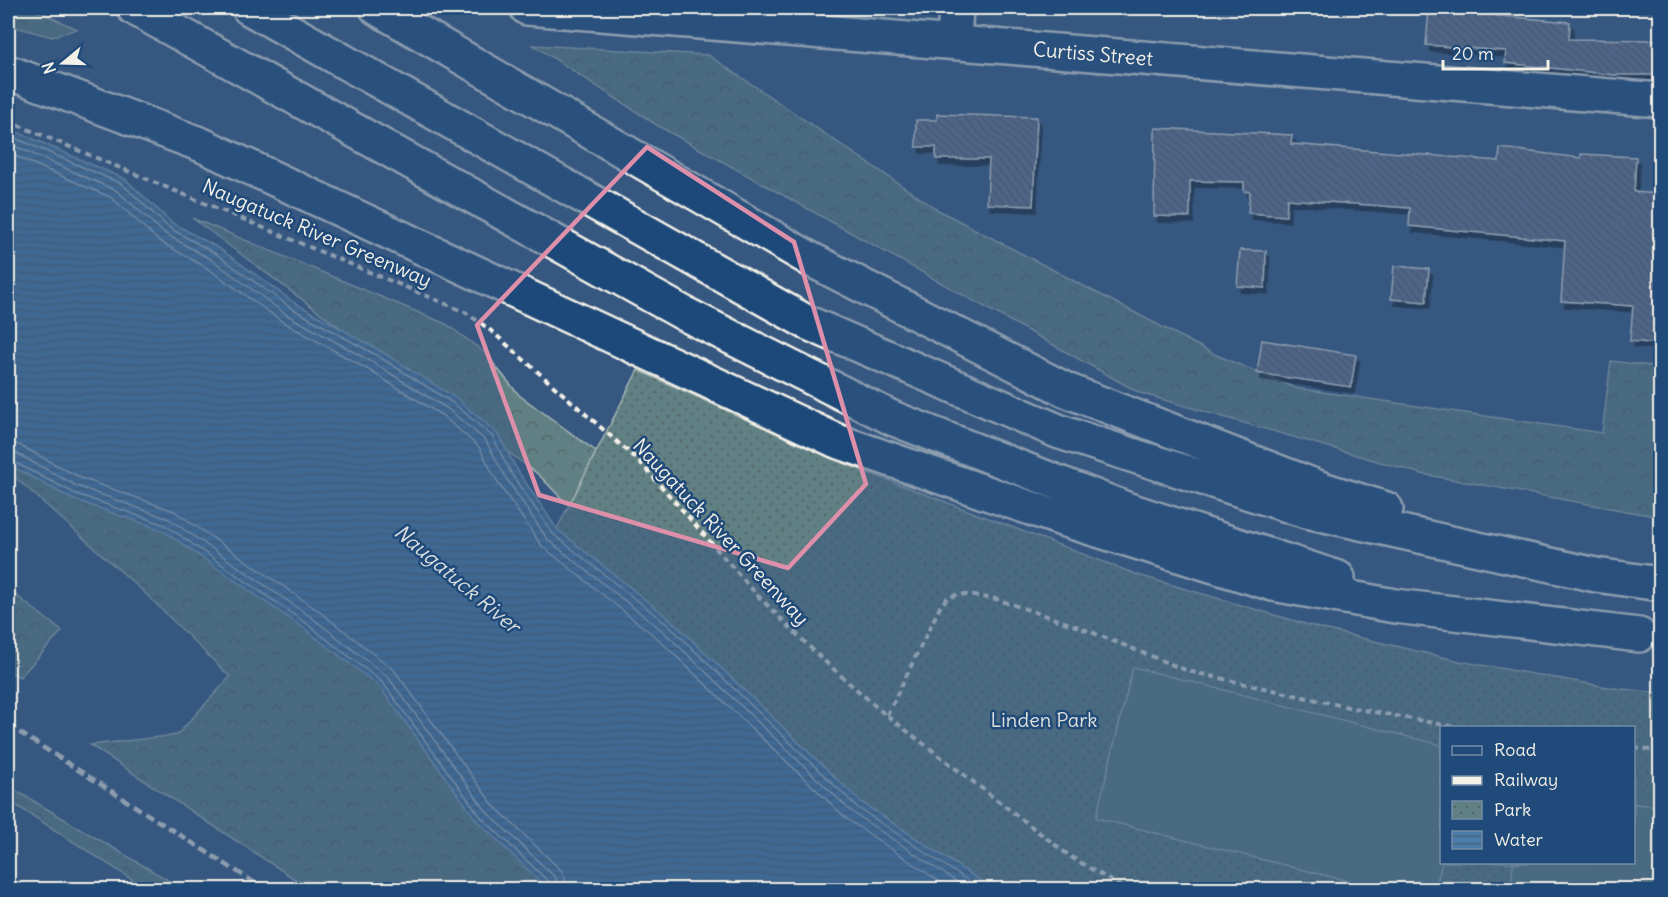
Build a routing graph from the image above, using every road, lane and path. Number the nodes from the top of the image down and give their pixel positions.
1 (134, 8) edge
2 (249, 8) edge
3 (377, 8) edge
4 (527, 8) edge
5 (956, 8) edge
6 (954, 41) junction
7 (8, 72) edge
8 (1660, 100) edge
9 (8, 121) edge
10 (1596, 575) junction
11 (1660, 584) edge
12 (1650, 637) edge
13 (887, 716) junction
14 (1449, 726) edge
15 (1635, 748) edge
16 (1660, 751) edge
17 (1127, 890) edge

1 - 12 main road
2 - 10 main road
3 - 10 main road
4 - 6 main road, Curtiss Street
5 - 6 main road
6 - 8 main road, Curtiss Street
7 - 12 main road
9 - 13 path, Naugatuck River Greenway
10 - 11 main road
13 - 14 path
13 - 17 path, Naugatuck River Greenway
15 - 16 path

